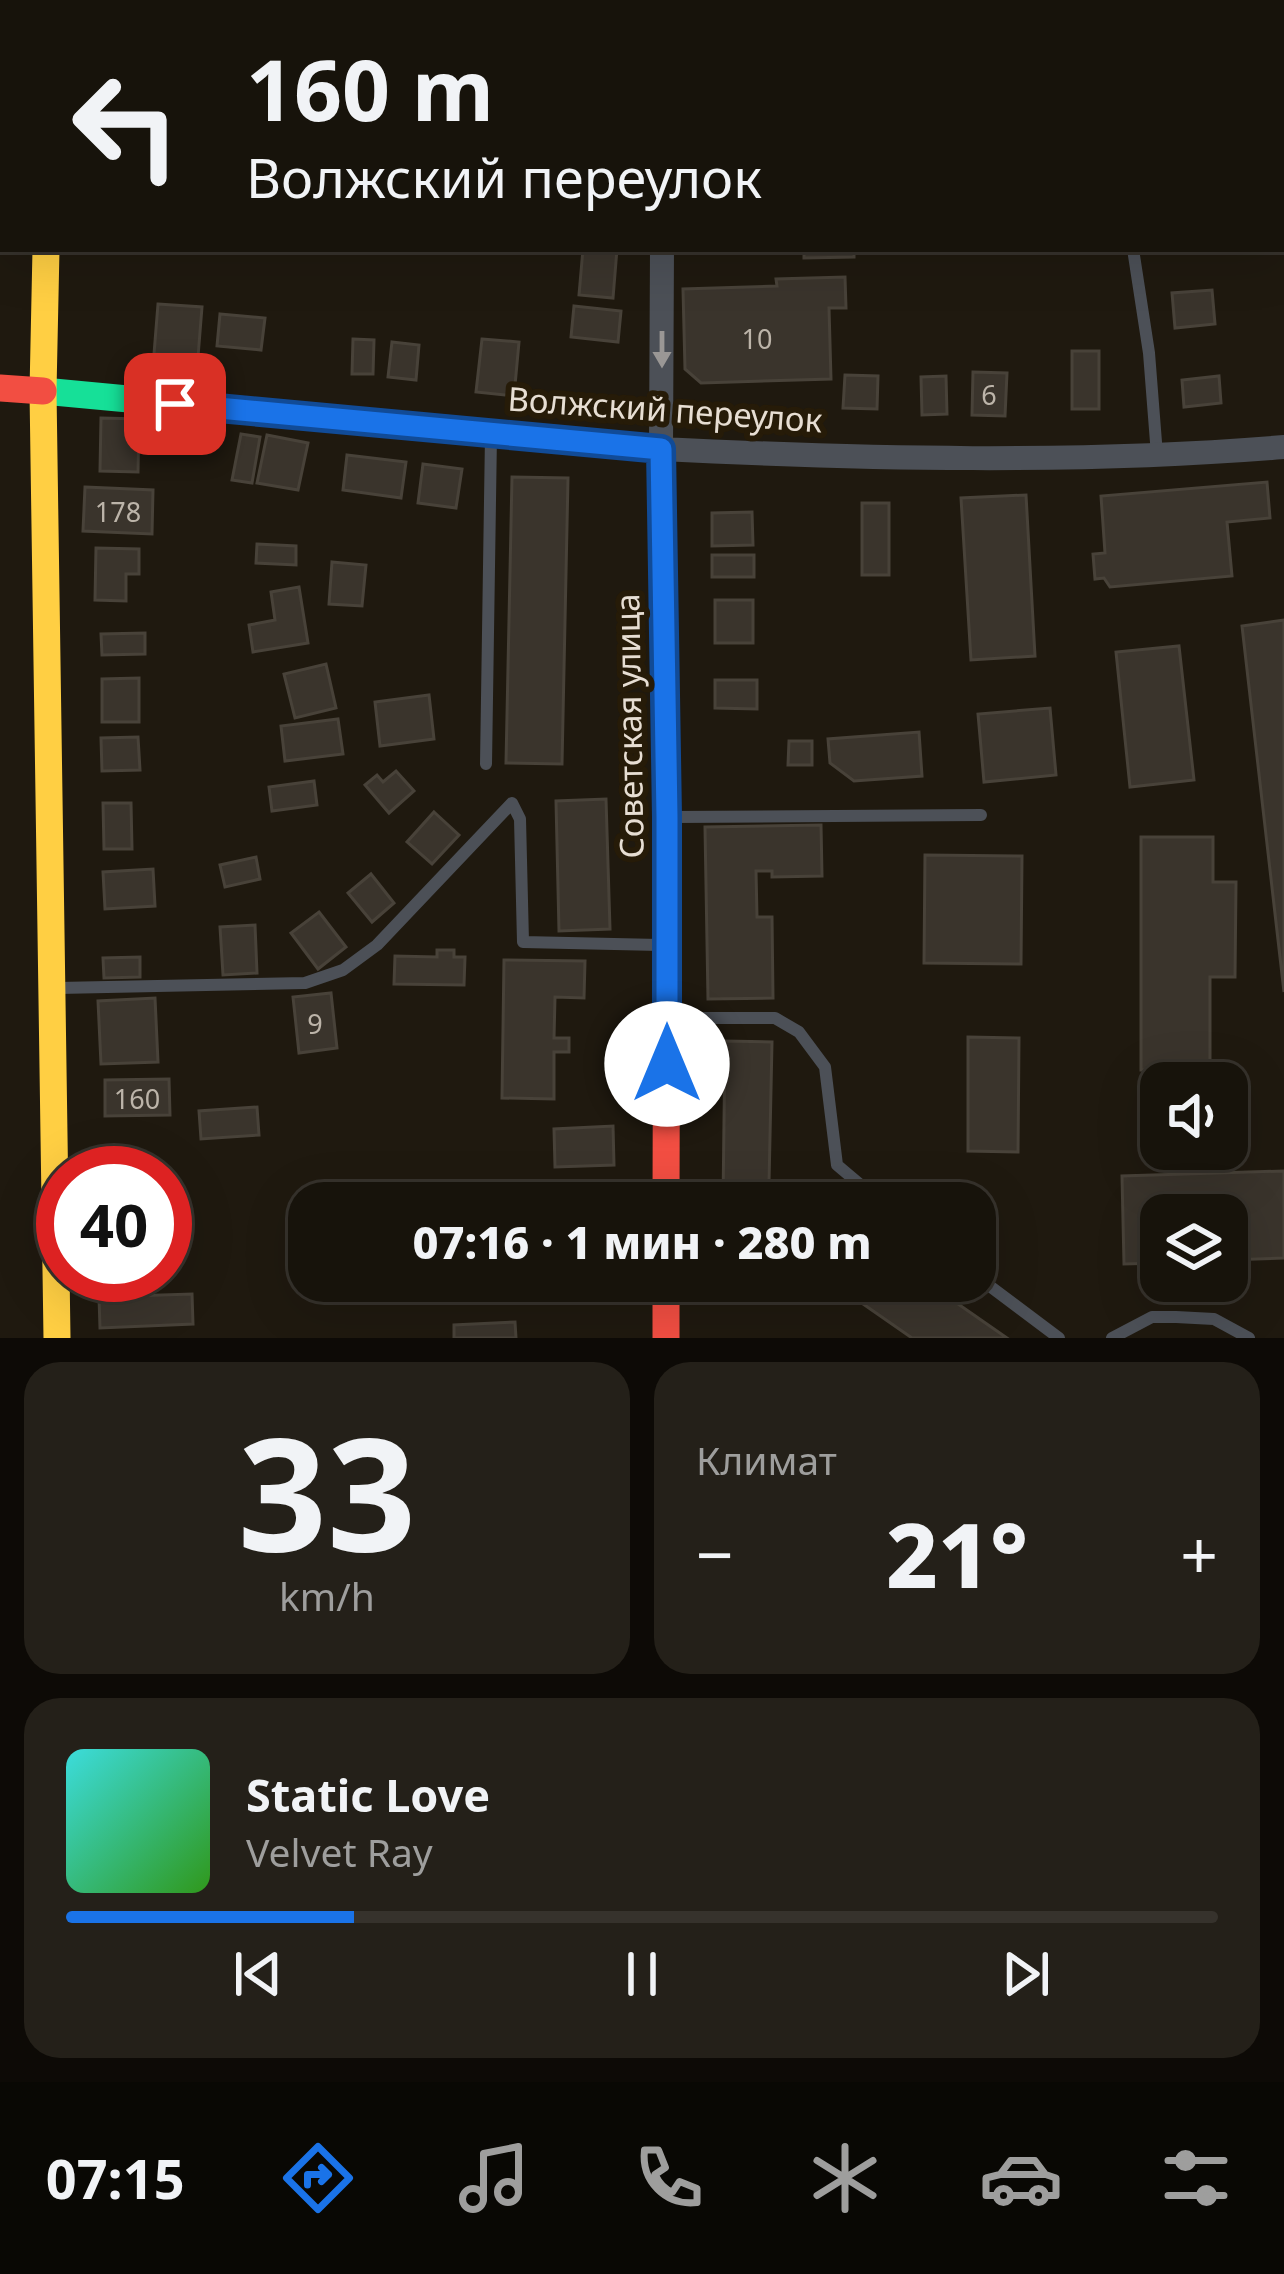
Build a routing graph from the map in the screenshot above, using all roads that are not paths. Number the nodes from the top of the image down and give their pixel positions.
1 (46, 252) edge
2 (662, 252) edge
3 (1132, 252) edge
4 (0, 388) edge
5 (43, 392) junction
6 (491, 434) junction
7 (1284, 448) edge
8 (661, 449) junction
9 (1157, 456) junction
10 (487, 764) dead end
11 (981, 815) dead end
12 (667, 817) junction
13 (667, 945) junction
14 (52, 988) junction
15 (667, 1018) junction
16 (666, 1182) edge
17 (857, 1182) edge
18 (996, 1291) edge
19 (666, 1302) edge
20 (57, 1338) edge
21 (666, 1338) edge
22 (1060, 1338) edge
23 (1112, 1338) edge
24 (1249, 1338) edge

1 - 5 street
2 -> 8 street, Советская улица
3 - 9 lane
4 - 5 street, Волжский переулок
5 - 6 street, Волжский переулок
5 - 14 street
6 - 8 street, Волжский переулок
6 - 10 lane
7 - 9 street, Волжский переулок
8 - 9 street, Волжский переулок
8 - 12 street, Советская улица
11 - 12 lane
12 - 13 street, Советская улица
13 - 14 lane
13 - 15 street, Советская улица
14 - 20 street
15 - 16 street, Советская улица
15 - 17 lane
18 - 22 lane
19 - 21 street
23 - 24 lane

